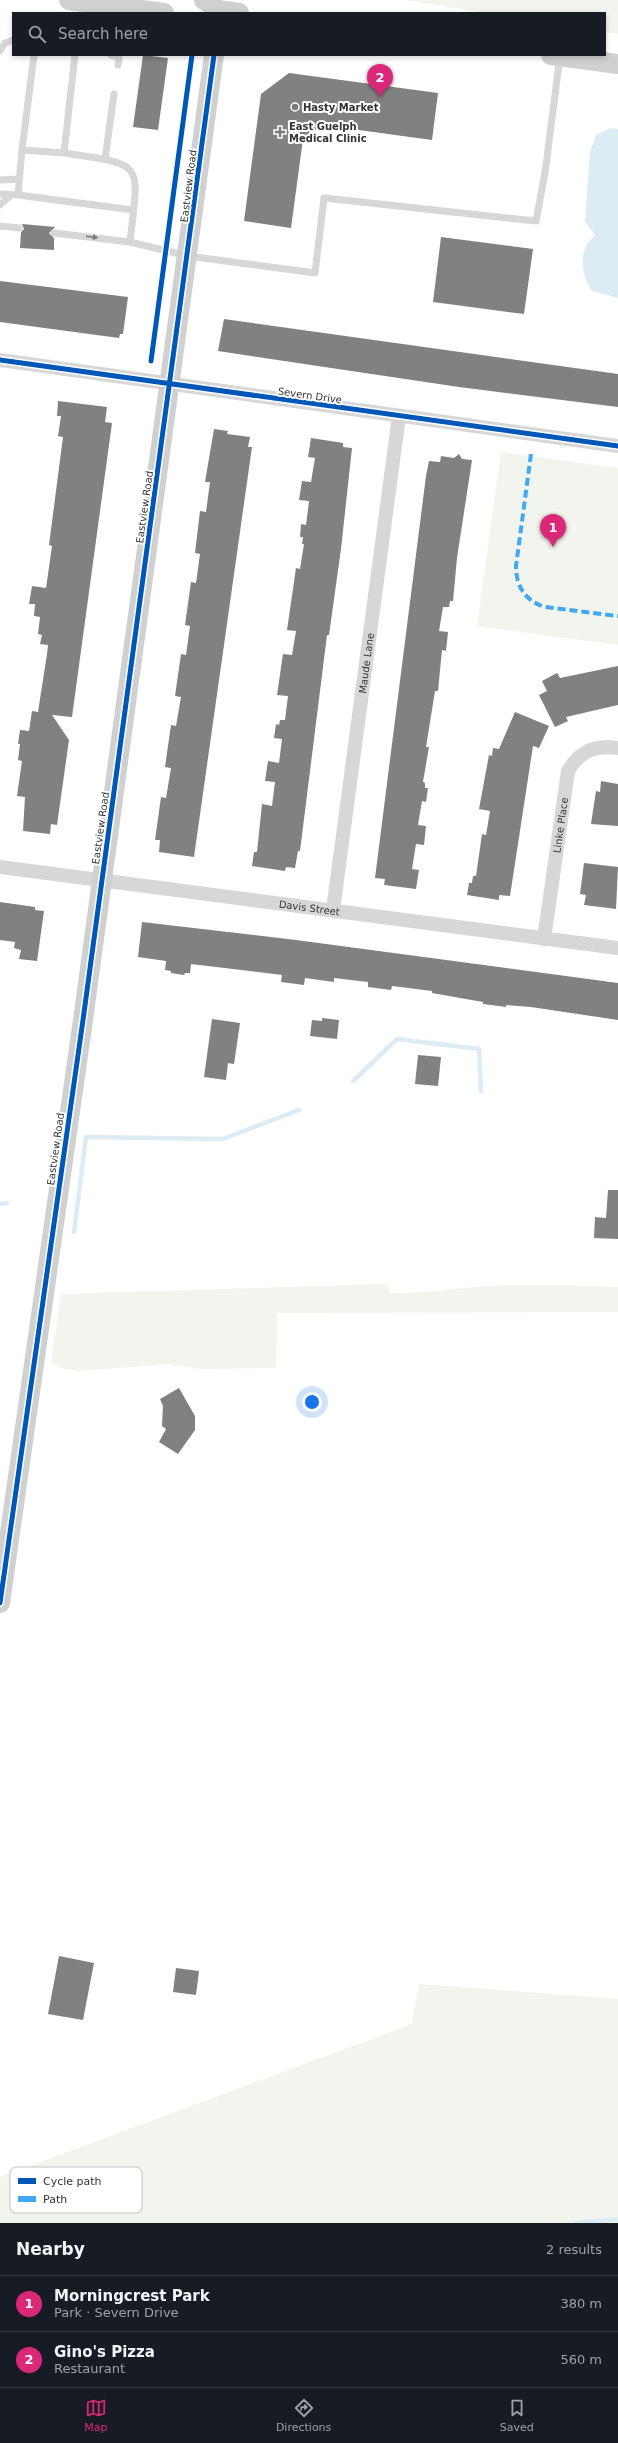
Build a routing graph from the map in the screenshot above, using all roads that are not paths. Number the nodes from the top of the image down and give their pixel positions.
1 (77, 3) edge
2 (215, 7) edge
3 (155, 12) edge
4 (235, 12) edge
5 (12, 40) edge
6 (0, 51) edge
7 (34, 56) edge
8 (75, 56) edge
9 (115, 56) edge
10 (214, 56) edge
11 (556, 56) edge
12 (618, 64) edge
13 (118, 65) dead end
14 (114, 94) dead end
15 (22, 150) junction
16 (64, 153) junction
17 (105, 159) junction
18 (19, 179) junction
19 (0, 180) edge
20 (0, 194) edge
21 (15, 195) junction
22 (0, 205) edge
23 (134, 210) junction
24 (0, 226) edge
25 (19, 228) dead end
26 (54, 233) dead end
27 (130, 242) junction
28 (188, 256) junction
29 (0, 360) edge
30 (170, 384) junction
31 (399, 416) junction
32 (618, 446) edge
33 (618, 748) edge
34 (0, 867) edge
35 (102, 881) junction
36 (333, 910) junction
37 (544, 939) junction
38 (618, 948) edge
39 (0, 1603) edge

1 - 3 street
2 - 4 street
5 - 6 lane
7 - 15 lane
8 - 16 lane
9 - 13 lane
10 - 28 street, Eastview Road
11 - 12 street
11 - 28 lane
14 - 17 lane
15 - 16 lane
15 - 18 lane
16 - 17 lane
17 - 23 lane
18 - 19 lane
18 - 21 lane
20 - 21 lane
21 - 22 lane
21 - 23 lane
23 - 27 lane
24 - 25 lane
26 -> 27 lane
27 - 28 lane
28 - 30 street, Eastview Road
29 - 30 street, Severn Drive
30 - 31 street, Severn Drive
30 - 35 street, Eastview Road
31 - 32 street, Severn Drive
31 - 36 street, Maude Lane
33 - 37 street, Linke Place
34 - 35 street, Davis Street
35 - 36 street, Davis Street
35 - 39 street, Eastview Road
36 - 37 street, Davis Street
37 - 38 street, Davis Street

